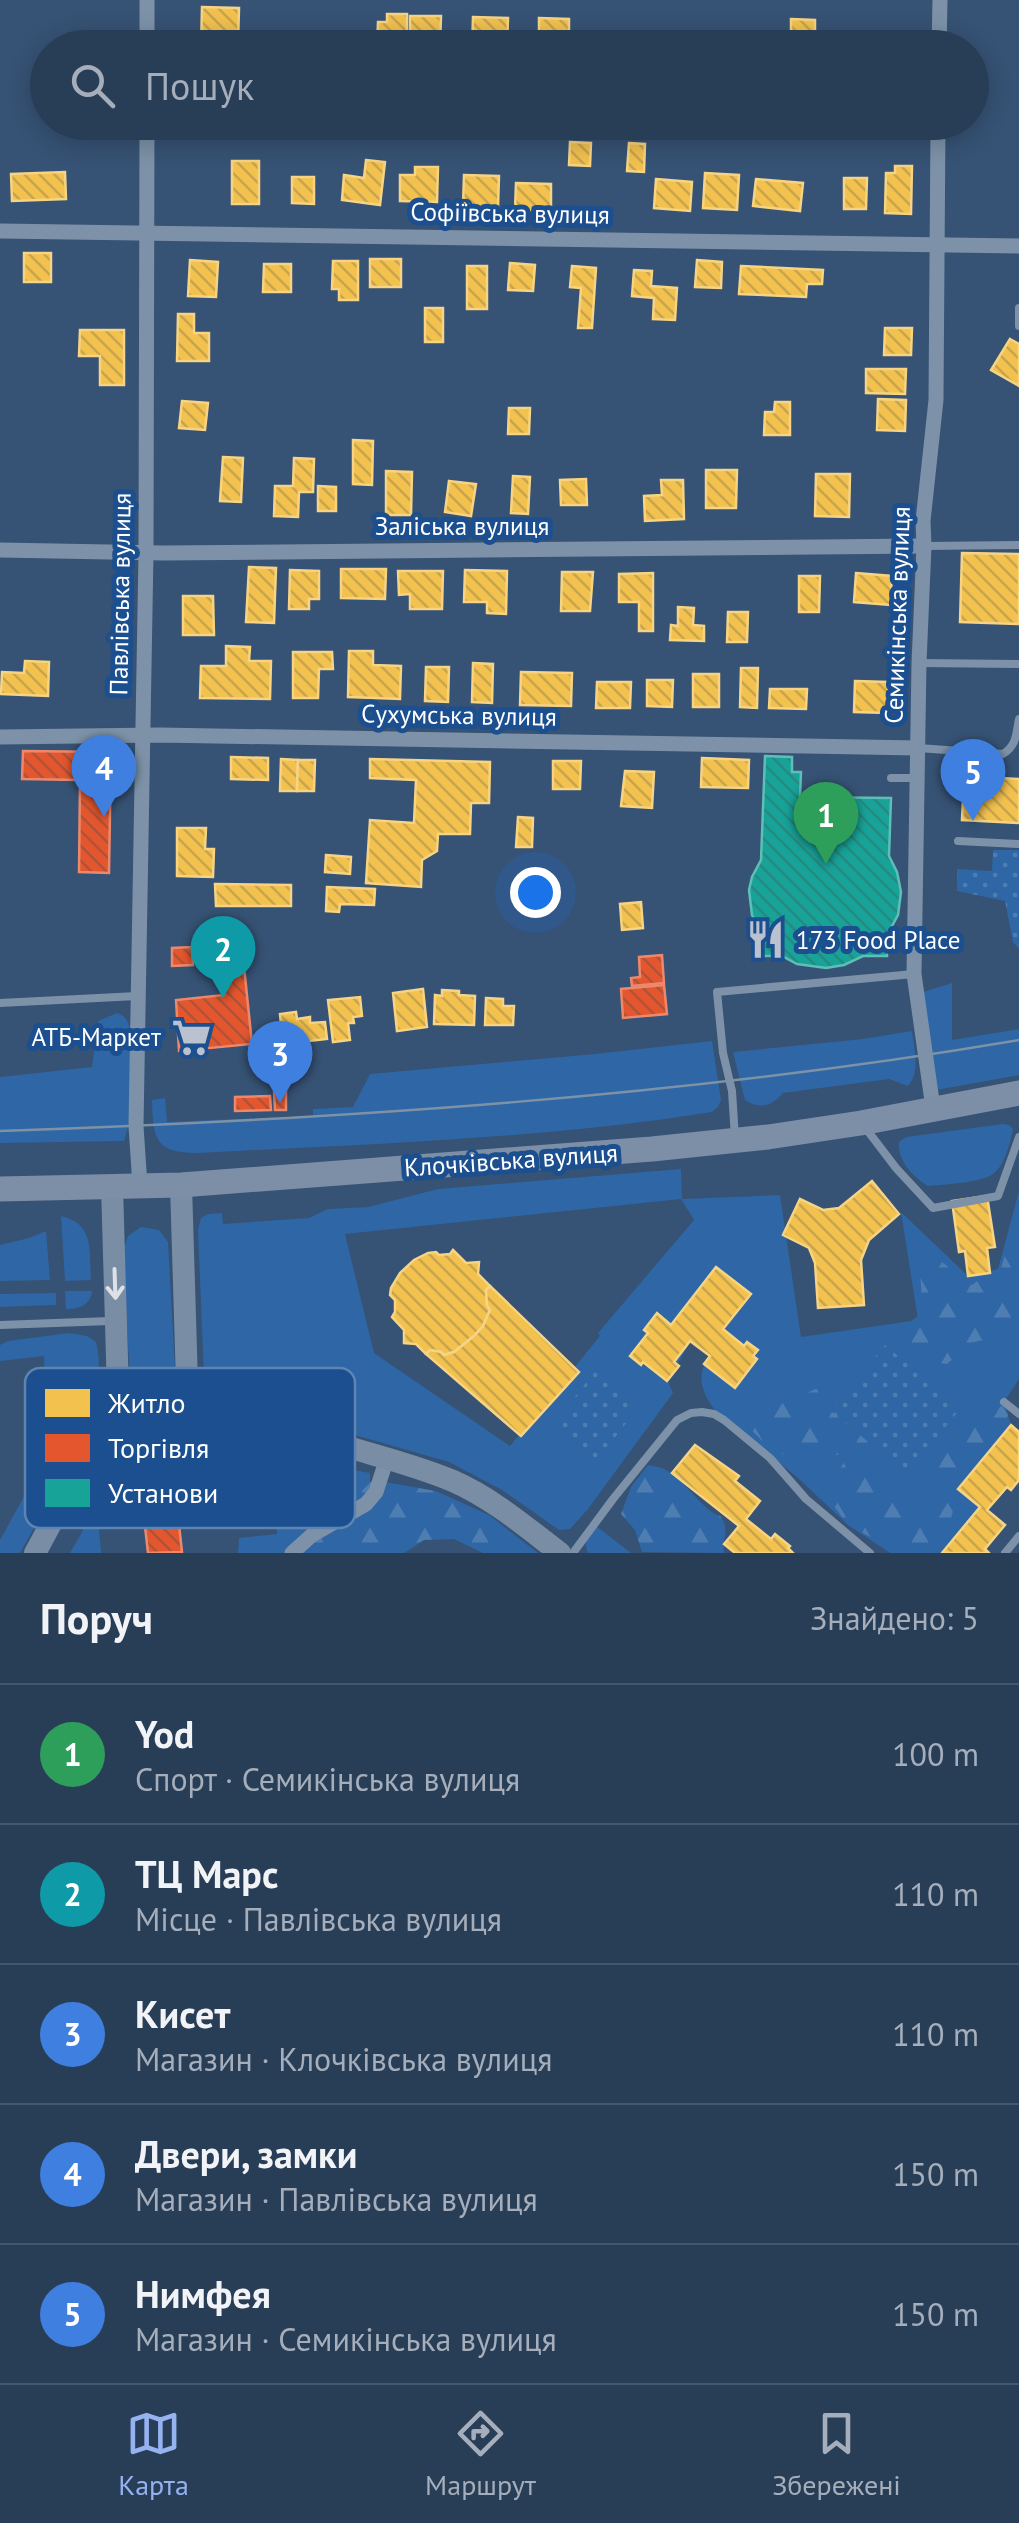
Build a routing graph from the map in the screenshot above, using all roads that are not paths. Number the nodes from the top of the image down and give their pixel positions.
1 (147, 0) edge
2 (940, 0) edge
3 (147, 30) edge
4 (939, 30) edge
5 (147, 140) edge
6 (938, 140) edge
7 (0, 231) edge
8 (147, 234) junction
9 (937, 245) junction
10 (1019, 246) edge
11 (1019, 308) edge
12 (1019, 326) edge
13 (1019, 545) edge
14 (924, 546) junction
15 (0, 550) edge
16 (146, 553) junction
17 (919, 663) junction
18 (1019, 664) edge
19 (1019, 719) edge
20 (142, 734) junction
21 (0, 737) edge
22 (918, 748) junction
23 (890, 778) dead end
24 (916, 778) junction
25 (958, 841) dead end
26 (1019, 844) edge
27 (914, 974) junction
28 (137, 996) junction
29 (0, 1003) edge
30 (1019, 1092) edge
31 (933, 1108) junction
32 (861, 1122) junction
33 (1019, 1137) edge
34 (736, 1140) junction
35 (1017, 1150) edge
36 (181, 1185) junction
37 (112, 1186) junction
38 (140, 1186) junction
39 (0, 1189) edge
40 (116, 1321) junction
41 (0, 1326) edge
42 (117, 1368) edge
43 (187, 1368) edge
44 (1004, 1402) dead end
45 (1019, 1414) edge
46 (355, 1449) edge
47 (387, 1458) junction
48 (355, 1510) edge
49 (49, 1528) edge
50 (324, 1528) edge
51 (1019, 1536) edge
52 (35, 1553) edge
53 (292, 1553) edge
54 (560, 1553) edge
55 (573, 1553) edge
56 (870, 1553) edge
57 (1005, 1553) edge

1 - 3 street
2 - 4 street
5 - 8 street, Павлівська вулиця
6 - 9 street, Семикінська вулиця
7 - 8 street, Софіївська вулиця
8 - 9 street, Софіївська вулиця
8 - 16 street, Павлівська вулиця
9 - 10 street, Софіївська вулиця
9 - 14 street, Семикінська вулиця
11 - 12 lane
13 - 14 lane
14 - 16 street, Заліська вулиця
14 - 17 street, Семикінська вулиця
15 - 16 street, Заліська вулиця
16 - 20 street, Павлівська вулиця
17 - 18 lane
17 - 22 street, Семикінська вулиця
19 - 22 lane
20 - 21 street, Сухумська вулиця
20 - 22 street, Сухумська вулиця
20 - 28 street, Павлівська вулиця
22 - 24 street, Семикінська вулиця
23 - 24 lane
24 - 27 street, Семикінська вулиця
25 - 26 lane
27 - 31 street, Семикінська вулиця
27 - 34 lane
28 - 29 lane
28 - 38 street, Павлівська вулиця
30 - 31 main road, Клочківська вулиця
31 - 32 main road, Клочківська вулиця
32 - 34 main road, Клочківська вулиця
32 - 35 lane
33 - 35 lane
34 - 36 main road, Клочківська вулиця
36 - 38 main road, Клочківська вулиця
36 - 43 street
37 - 38 main road, Клочківська вулиця
37 - 39 main road, Клочківська вулиця
37 -> 40 street
40 - 41 lane
40 - 42 street
44 - 45 lane
46 - 47 street
47 - 48 street
47 - 54 street
49 - 52 street
50 - 53 street
51 - 57 lane
55 - 56 lane

